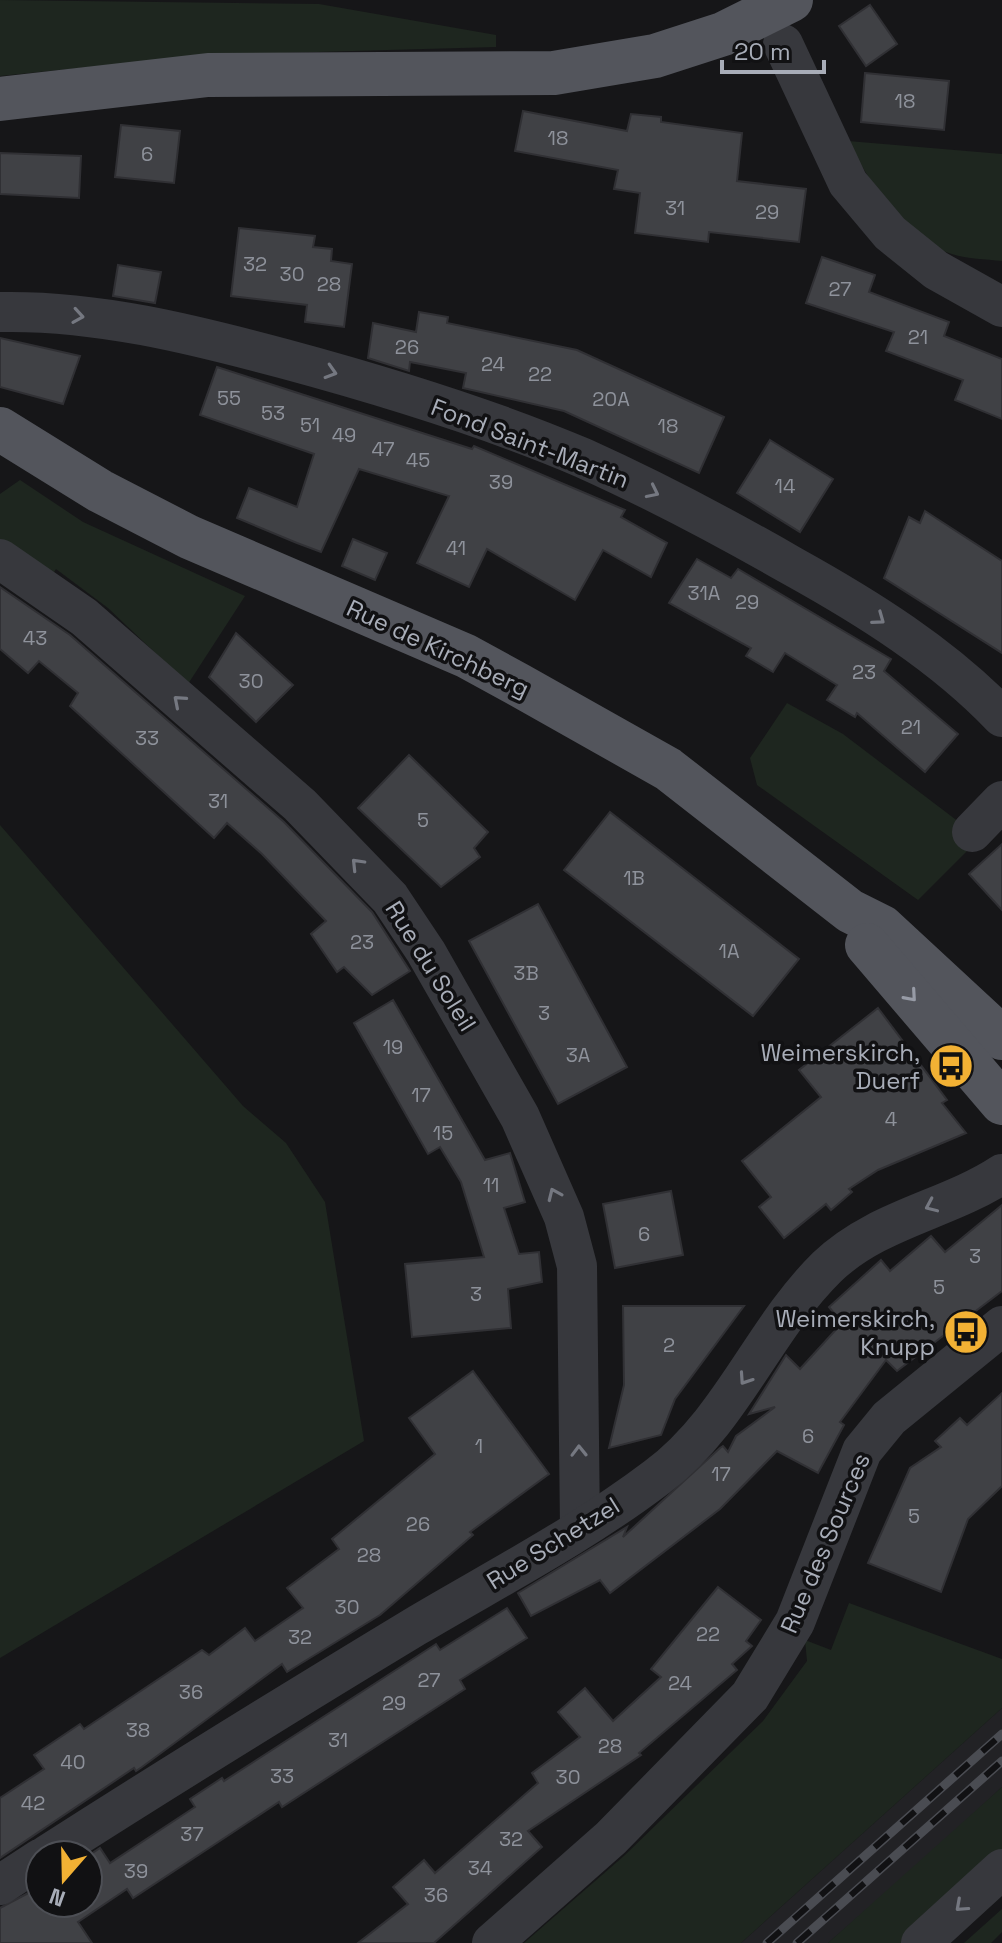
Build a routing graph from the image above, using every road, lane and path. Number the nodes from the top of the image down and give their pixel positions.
1 (791, 0) edge
2 (783, 44) dead end
3 (0, 99) edge
4 (936, 270) junction
5 (1002, 273) edge
6 (1002, 307) edge
7 (0, 312) edge
8 (0, 429) edge
9 (0, 559) edge
10 (1002, 717) edge
11 (1002, 801) edge
12 (972, 832) dead end
13 (850, 911) junction
14 (997, 1023) edge
15 (1002, 1103) edge
16 (1002, 1174) edge
17 (1002, 1326) edge
18 (580, 1528) junction
19 (72, 1839) edge
20 (24, 1869) edge
21 (1002, 1869) edge
22 (0, 1885) edge
23 (492, 1943) edge
24 (921, 1943) edge

1 - 3 main road
2 - 4 street
4 - 5 street
4 - 6 street
7 -> 10 street, Fond Saint-Martin
8 - 13 main road, Rue de Kirchberg
18 -> 9 street, Rue du Soleil
11 - 12 street
13 - 14 main road, Rue de Kirchberg
13 -> 15 main road, Rue de Kirchberg
16 -> 18 street, Rue Schetzel
17 - 23 street, Rue des Sources
18 - 19 street, Rue Schetzel
20 - 22 street
21 -> 24 street

